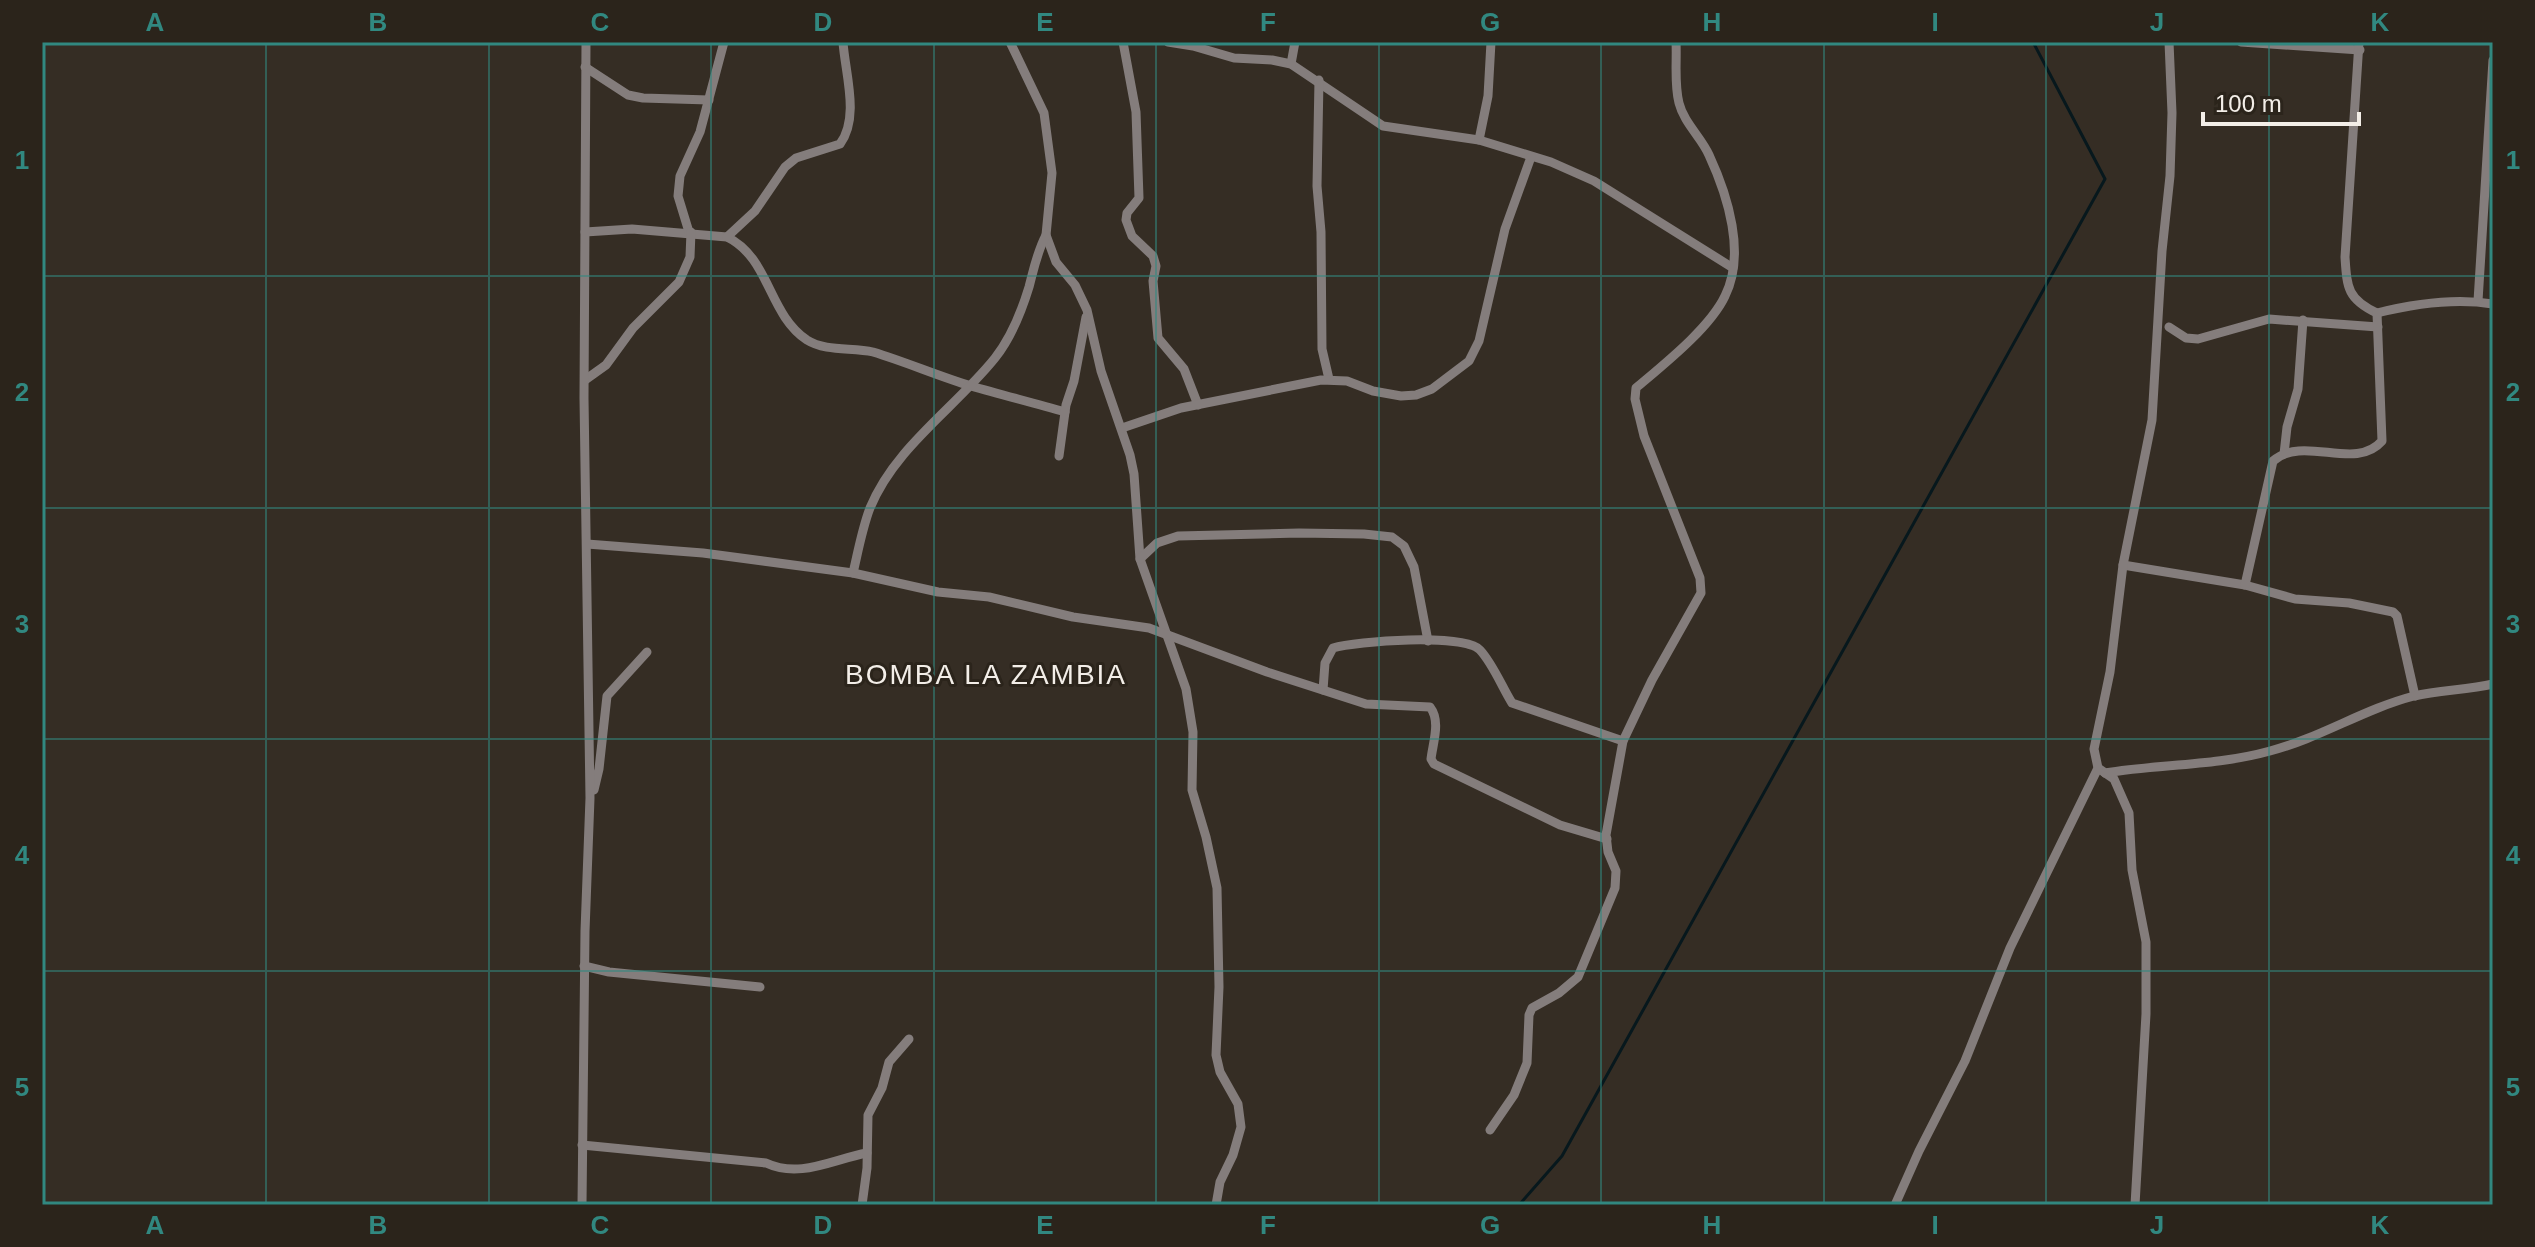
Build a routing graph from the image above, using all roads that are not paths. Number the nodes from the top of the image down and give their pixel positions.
1 (586, 42) edge
2 (724, 42) edge
3 (843, 42) edge
4 (1010, 42) edge
5 (1123, 42) edge
6 (1168, 42) edge
7 (1295, 42) edge
8 (1491, 42) edge
9 (1676, 42) edge
10 (2169, 42) edge
11 (2241, 42) edge
12 (2360, 46) edge
13 (1213, 47) edge
14 (2493, 60) edge
15 (1291, 64) junction
16 (585, 67) junction
17 (1319, 80) junction
18 (709, 100) junction
19 (1479, 140) junction
20 (1531, 157) junction
21 (585, 232) junction
22 (690, 232) junction
23 (1046, 235) junction
24 (727, 237) junction
25 (1733, 268) junction
26 (2478, 301) junction
27 (2493, 304) edge
28 (1087, 310) junction
29 (2377, 313) junction
30 (2303, 320) junction
31 (2169, 327) dead end
32 (2378, 327) junction
33 (1329, 379) junction
34 (585, 380) junction
35 (968, 385) junction
36 (1198, 405) junction
37 (1065, 412) junction
38 (1122, 428) junction
39 (2284, 454) junction
40 (1059, 456) dead end
41 (587, 544) junction
42 (1140, 559) junction
43 (2123, 565) junction
44 (853, 573) junction
45 (2245, 585) junction
46 (1169, 637) junction
47 (1428, 641) junction
48 (647, 652) dead end
49 (2493, 684) edge
50 (1323, 690) junction
51 (2415, 696) junction
52 (1623, 741) junction
53 (2102, 770) junction
54 (593, 793) dead end
55 (1607, 839) junction
56 (584, 966) junction
57 (760, 987) dead end
58 (909, 1039) dead end
59 (1490, 1130) dead end
60 (582, 1145) junction
61 (867, 1153) junction
62 (582, 1205) edge
63 (862, 1205) edge
64 (1216, 1205) edge
65 (1895, 1205) edge
66 (2135, 1205) edge

1 - 16 street
2 - 18 street
3 - 24 street
4 - 23 street
5 - 36 street
6 - 13 street
7 - 15 street
8 - 19 street
9 - 25 street
10 - 43 street
11 - 12 street
12 - 29 street
13 - 15 street
14 - 26 street
15 - 17 street
16 - 18 street
16 - 21 street
17 - 19 street
17 - 33 street
18 - 22 street
19 - 20 street
20 - 25 street
20 - 33 street
21 - 22 street
21 - 34 street
22 - 24 street
22 - 34 street
23 - 28 street
23 - 35 street
24 - 35 street
25 - 52 street
26 - 27 street
26 - 29 street
28 - 37 street
28 - 38 street
29 - 32 street
30 - 31 street
30 - 32 street
30 - 39 street
32 - 39 street
33 - 36 street
34 - 41 street
35 - 37 street
35 - 44 street
36 - 38 street
37 - 40 street
38 - 42 street
39 - 45 street
41 - 44 street
41 - 56 street
42 - 46 street
42 - 47 street
43 - 45 street
43 - 53 street
44 - 46 street
45 - 51 street
46 - 50 street
46 - 64 street
47 - 50 street
47 - 52 street
48 - 54 street
49 - 51 street
50 - 55 street
51 - 53 street
52 - 55 street
53 - 65 street
53 - 66 street
55 - 59 street
56 - 57 street
56 - 60 street
58 - 61 street
60 - 61 street
60 - 62 street
61 - 63 street

